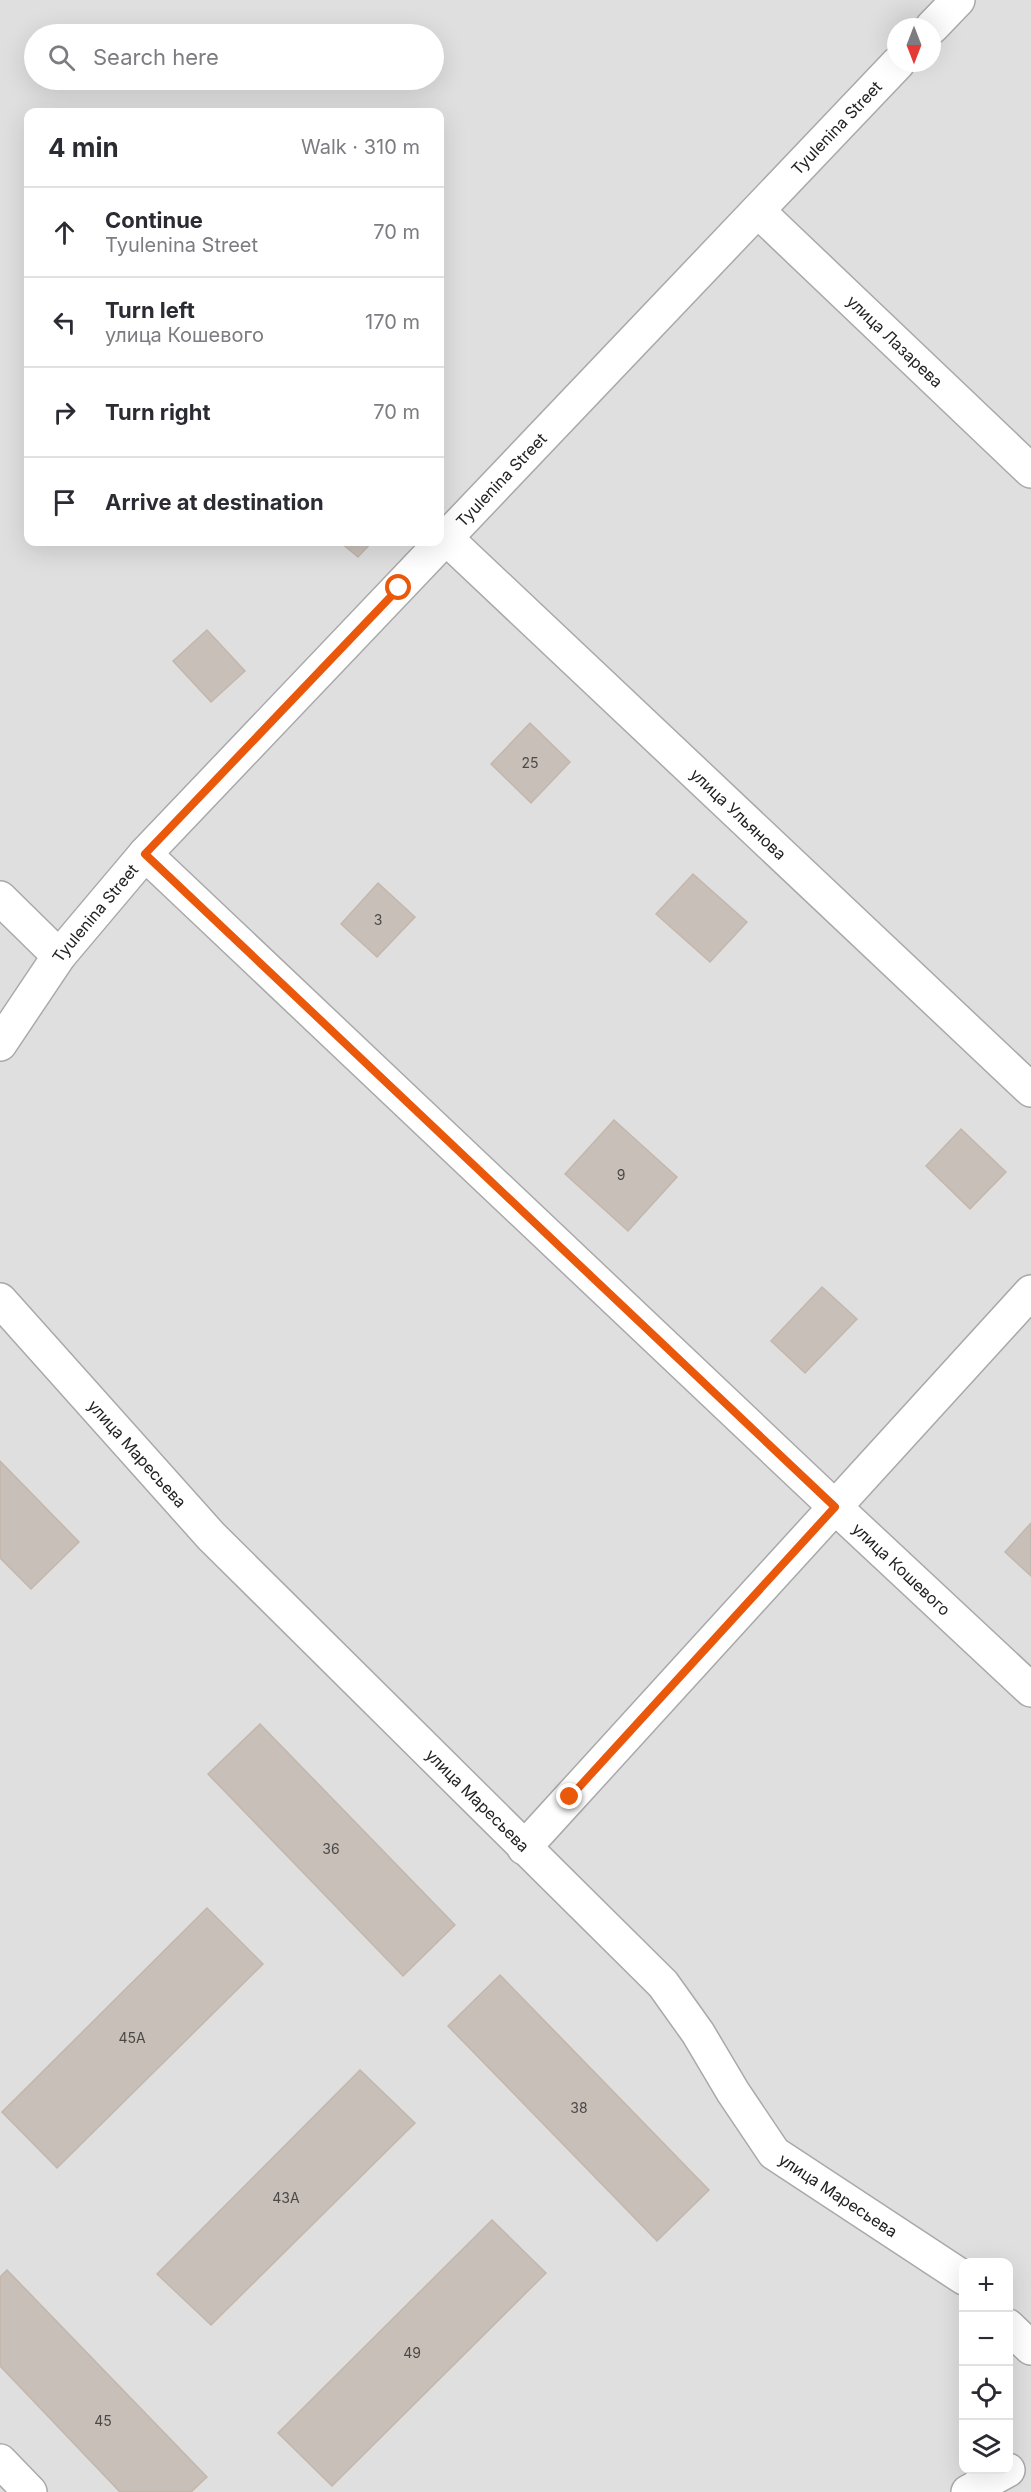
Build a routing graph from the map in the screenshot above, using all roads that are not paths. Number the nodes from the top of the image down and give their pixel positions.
1 (958, 0) edge
2 (941, 18) edge
3 (889, 72) edge
4 (758, 211) junction
5 (1031, 471) edge
6 (446, 538) joint
7 (438, 546) edge
8 (145, 854) junction
9 (0, 898) edge
10 (59, 956) junction
11 (0, 1044) edge
12 (1031, 1090) edge
13 (1031, 1292) edge
14 (0, 1300) edge
15 (835, 1507) junction
16 (1031, 1690) edge
17 (524, 1848) junction
18 (959, 2275) edge
19 (1013, 2331) edge
20 (1031, 2348) edge
21 (1031, 2458) edge
22 (0, 2461) edge
23 (1013, 2467) edge
24 (999, 2474) edge
25 (30, 2492) edge
26 (968, 2492) edge

1 - 2 street
3 - 4 street, Tyulenina Street
4 - 5 street, улица Лазарева
4 - 6 street, Tyulenina Street
6 - 12 street, улица Ульянова
7 - 8 street, Tyulenina Street
8 - 10 street, Tyulenina Street
8 - 15 street, улица Кошевого
9 - 10 street
10 - 11 street, Tyulenina Street
13 - 15 street
14 - 17 street, улица Маресьева
15 - 16 street, улица Кошевого
15 - 17 street
17 - 18 street, улица Маресьева
19 - 20 street
21 - 23 street
22 - 25 street
24 - 26 street

